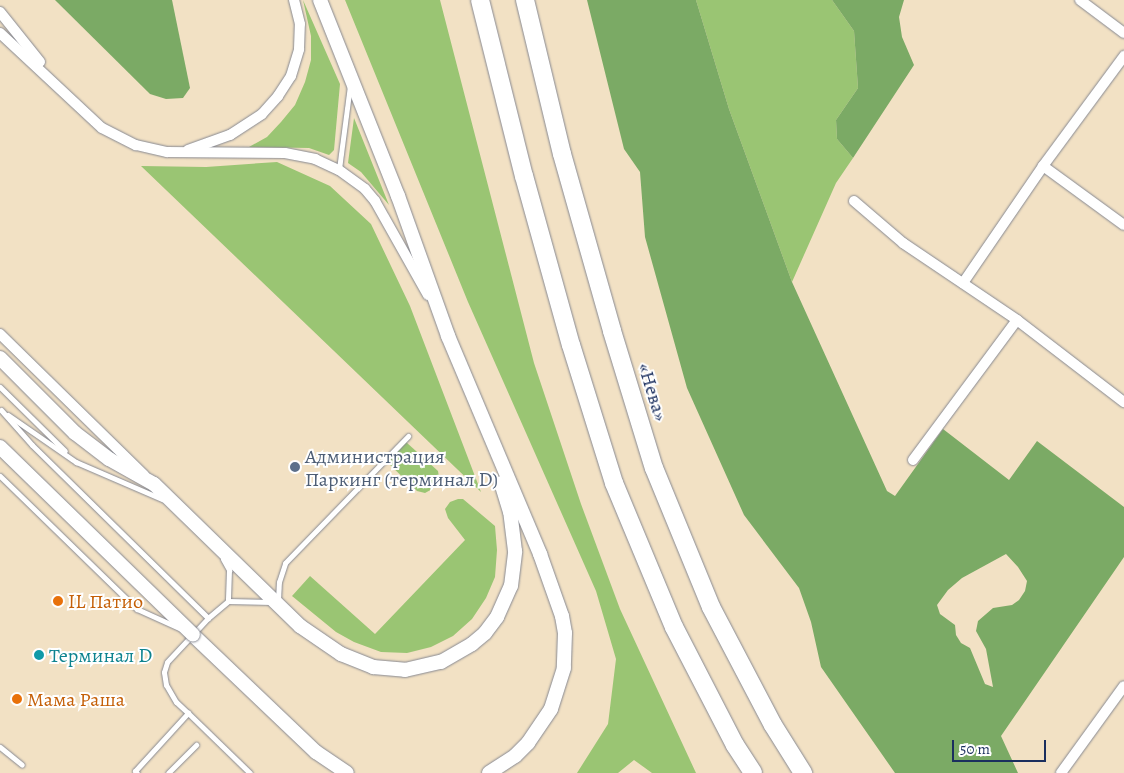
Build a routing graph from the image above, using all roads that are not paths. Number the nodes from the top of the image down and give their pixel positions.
1 (294, 0) edge
2 (320, 0) edge
3 (480, 0) edge
4 (525, 0) edge
5 (1080, 0) edge
6 (0, 12) edge
7 (0, 33) edge
8 (1124, 33) edge
9 (1124, 56) edge
10 (351, 77) junction
11 (61, 89) junction
12 (180, 153) junction
13 (1043, 166) junction
14 (339, 170) junction
15 (854, 201) dead end
16 (1124, 225) edge
17 (963, 283) junction
18 (1016, 320) junction
19 (0, 334) edge
20 (448, 336) junction
21 (0, 358) edge
22 (0, 387) edge
23 (1124, 402) edge
24 (1, 409) edge
25 (482, 420) junction
26 (408, 436) dead end
27 (0, 448) edge
28 (913, 460) dead end
29 (76, 462) junction
30 (0, 476) edge
31 (154, 484) junction
32 (203, 532) junction
33 (214, 543) junction
34 (228, 600) junction
35 (277, 602) junction
36 (208, 618) junction
37 (193, 635) junction
38 (1124, 686) edge
39 (188, 713) junction
40 (196, 744) dead end
41 (0, 747) edge
42 (316, 752) junction
43 (22, 765) dead end
44 (495, 770) edge
45 (137, 773) edge
46 (168, 773) edge
47 (250, 773) edge
48 (338, 773) edge
49 (347, 773) edge
50 (753, 773) edge
51 (803, 773) edge
52 (1061, 773) edge

1 - 12 street
2 - 10 street
3 - 50 highway
4 - 51 highway, «Нева»
5 - 8 street
6 - 11 street
7 - 11 street
9 - 13 street
10 - 14 lane
10 - 20 street
11 - 12 street
12 - 14 street
13 - 16 street
13 - 17 street
14 - 20 street
15 - 17 street
17 - 18 street
18 - 23 street
18 - 28 street
19 - 31 street
20 - 25 street
21 - 31 street
22 - 29 lane
24 - 29 lane
24 - 36 lane
25 - 35 street
25 - 44 street
26 - 35 lane
27 - 37 street, bridge
29 - 32 lane
30 - 37 lane, bridge
31 - 32 street
32 - 33 street
33 - 34 lane
33 - 35 street
34 - 35 lane
34 - 36 lane
36 - 39 lane
37 - 42 street
38 - 52 street
39 - 45 lane
39 - 47 lane
40 - 46 lane
41 - 43 lane
42 - 48 street
42 - 49 street

